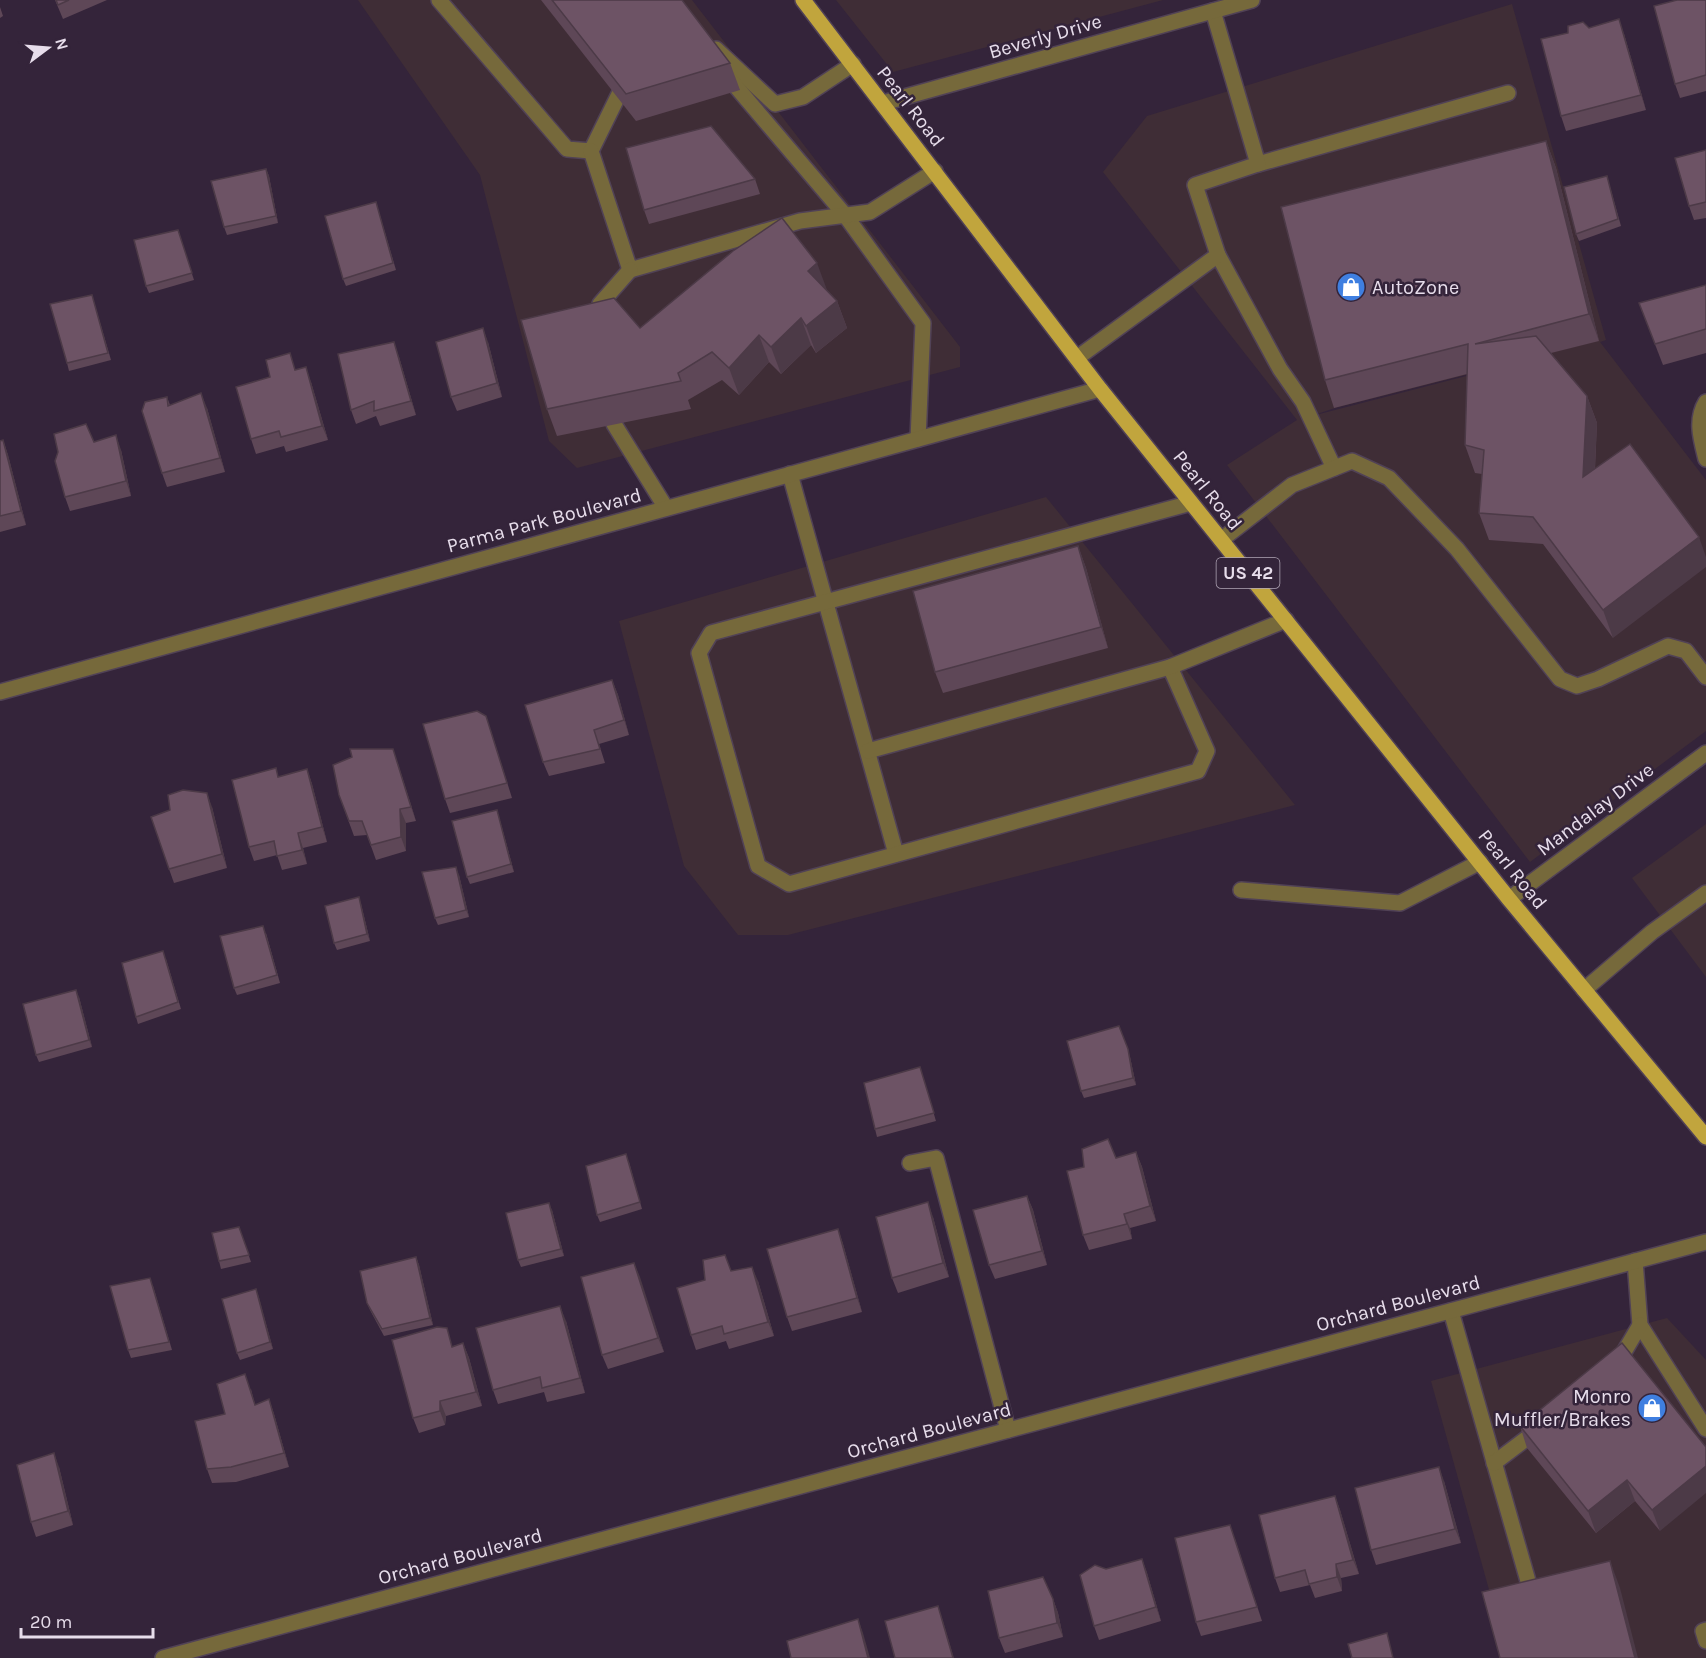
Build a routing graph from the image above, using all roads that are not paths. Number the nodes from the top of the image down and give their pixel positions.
1 (439, 0) edge
2 (803, 0) edge
3 (1252, 0) edge
4 (1213, 11) junction
5 (853, 64) junction
6 (633, 66) edge
7 (1508, 93) dead end
8 (883, 103) junction
9 (591, 151) junction
10 (1258, 164) junction
11 (935, 171) junction
12 (844, 215) junction
13 (1218, 255) junction
14 (630, 270) junction
15 (593, 333) edge
16 (1077, 358) junction
17 (1100, 389) junction
18 (1706, 402) edge
19 (615, 424) edge
20 (918, 439) junction
21 (1706, 459) edge
22 (1334, 468) junction
23 (790, 474) junction
24 (1191, 502) junction
25 (666, 508) junction
26 (1221, 540) junction
27 (824, 603) junction
28 (1286, 620) junction
29 (1170, 668) junction
30 (1706, 678) edge
31 (0, 692) edge
32 (868, 751) junction
33 (1706, 753) edge
34 (896, 854) junction
35 (1480, 862) junction
36 (1241, 890) dead end
37 (1706, 892) edge
38 (1509, 899) junction
39 (1584, 990) junction
40 (1706, 1136) edge
41 (910, 1163) dead end
42 (1706, 1242) edge
43 (1635, 1261) junction
44 (1451, 1311) junction
45 (1640, 1325) junction
46 (1609, 1373) edge
47 (1549, 1421) edge
48 (1706, 1429) edge
49 (1008, 1430) junction
50 (1494, 1463) junction
51 (1530, 1588) edge
52 (1706, 1630) edge
53 (1706, 1641) edge
54 (162, 1658) edge

1 - 9 street
2 - 5 main road, Pearl Road / US 42
3 - 4 street, Beverly Drive
4 - 8 street, Beverly Drive
4 - 10 street
5 - 8 main road, Pearl Road / US 42
5 - 12 street
6 - 9 street
7 - 10 street
8 - 11 main road, Pearl Road / US 42
9 - 14 street
10 - 13 street
11 - 12 street
11 - 16 main road, Pearl Road / US 42
12 - 14 street
12 - 20 street
13 - 16 street
13 - 22 street
14 - 15 street
16 - 17 main road, Pearl Road / US 42
17 - 20 street, Parma Park Boulevard
17 - 24 main road, Pearl Road / US 42
18 - 21 street
19 - 25 street
20 - 23 street, Parma Park Boulevard
22 - 26 street
22 - 30 street
23 - 25 street, Parma Park Boulevard
23 - 27 street
24 - 26 main road, Pearl Road / US 42
24 - 27 street
25 - 31 street, Parma Park Boulevard
26 - 28 main road, Pearl Road / US 42
27 - 32 street
27 - 34 street
28 - 29 street
28 - 35 main road, Pearl Road / US 42
29 - 32 street
29 - 34 street
32 - 34 street
33 - 38 street, Mandalay Drive
35 - 36 street
35 - 38 main road, Pearl Road / US 42
37 - 39 street
38 - 39 main road, Pearl Road / US 42
39 - 40 main road, Pearl Road / US 42
41 - 49 street
42 - 43 street, Orchard Boulevard
43 - 44 street, Orchard Boulevard
43 - 45 street
44 - 49 street, Orchard Boulevard
44 - 50 street
45 - 46 street
45 - 48 street
47 - 50 street
49 - 54 street, Orchard Boulevard
50 - 51 street
52 - 53 street

